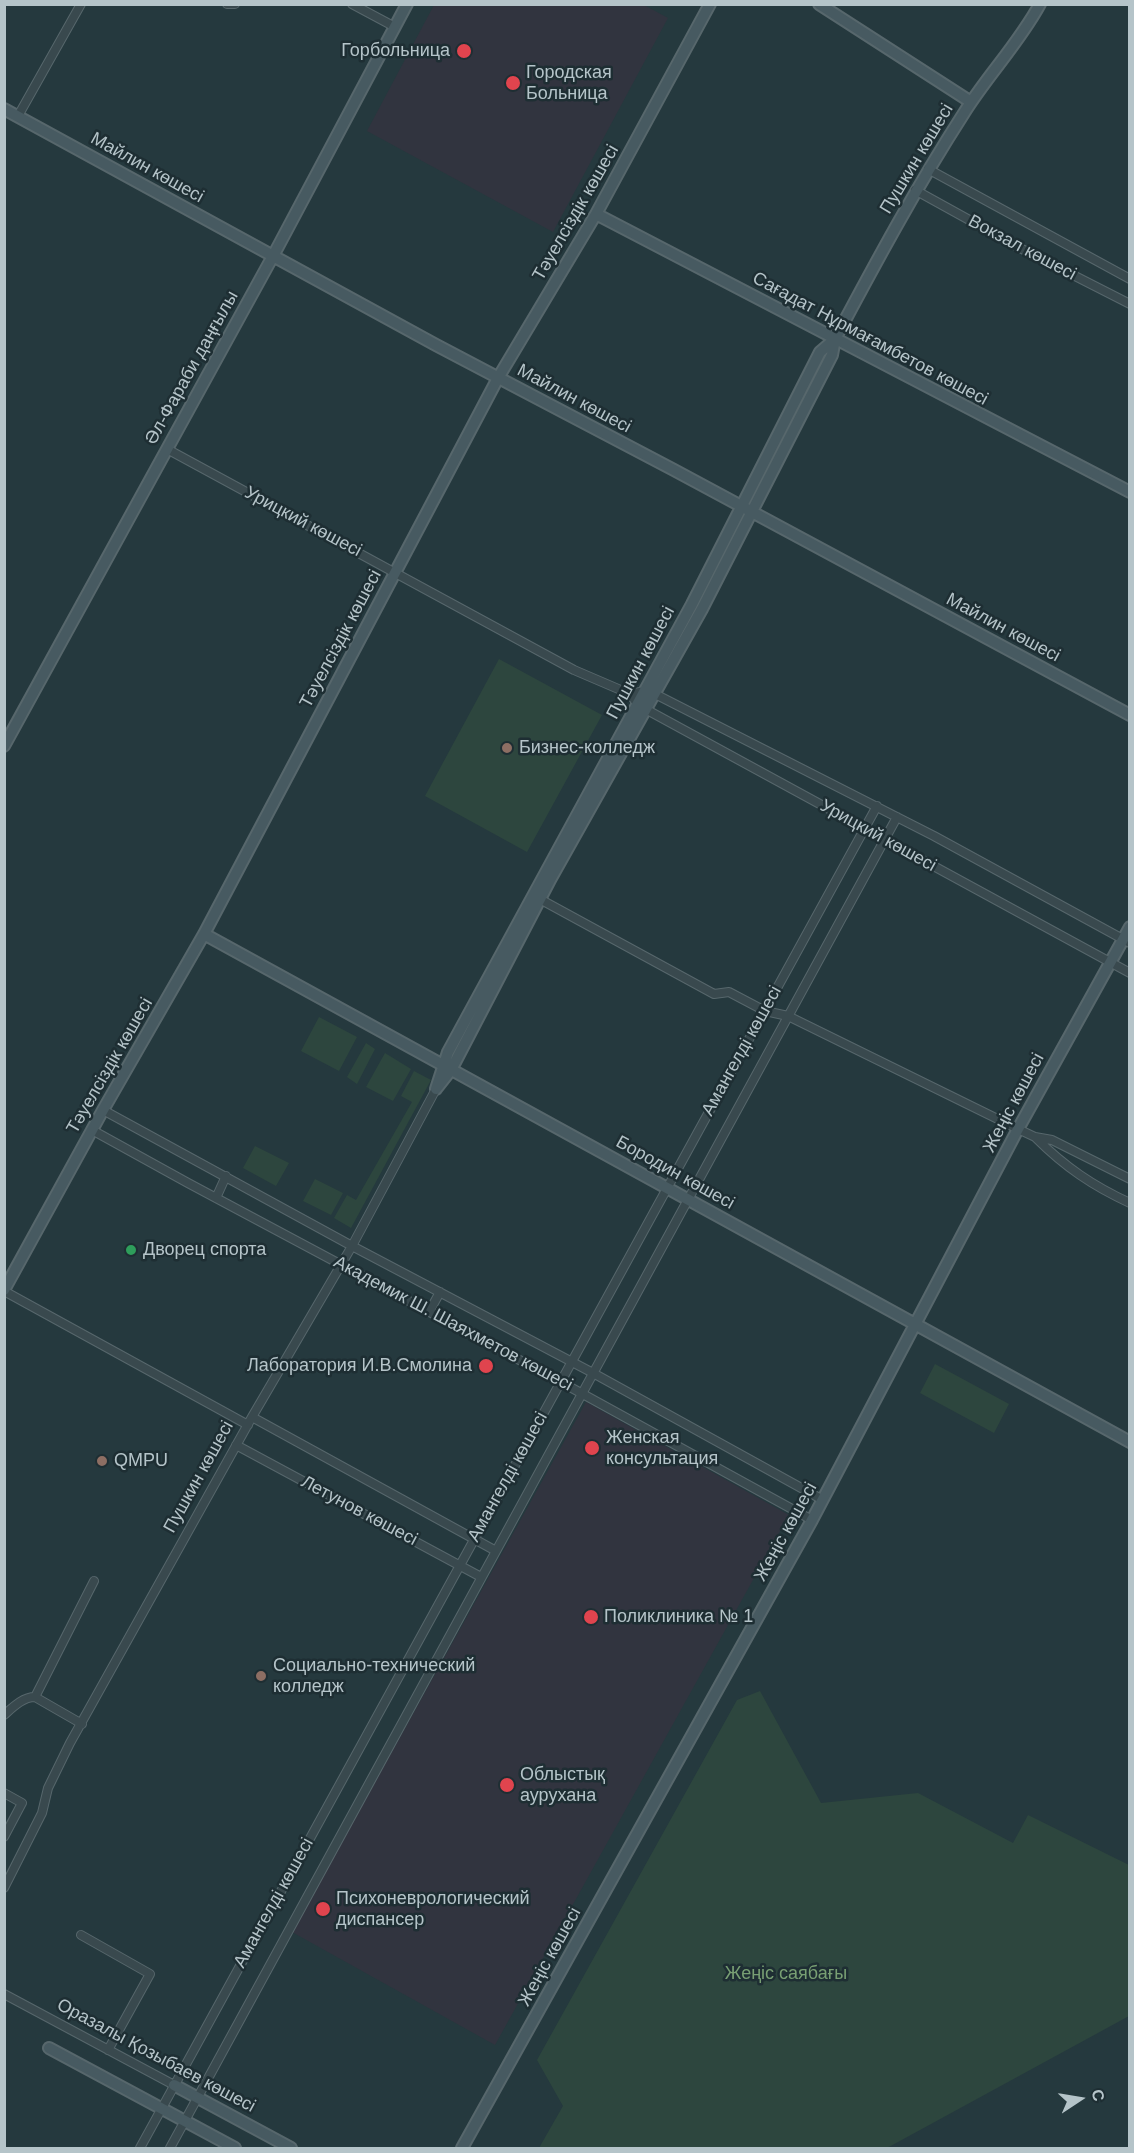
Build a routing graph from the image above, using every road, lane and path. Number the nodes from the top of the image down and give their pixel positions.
1 (81, 4) edge
2 (352, 4) edge
3 (407, 4) edge
4 (710, 4) edge
5 (819, 4) edge
6 (1040, 4) edge
7 (395, 27) junction
8 (971, 102) junction
9 (4, 109) edge
10 (18, 116) junction
11 (927, 169) junction
12 (915, 190) junction
13 (596, 214) junction
14 (273, 256) junction
15 (1130, 279) edge
16 (1130, 304) edge
17 (835, 339) junction
18 (498, 378) junction
19 (167, 449) junction
20 (776, 452) junction
21 (1130, 492) edge
22 (741, 506) junction
23 (753, 512) junction
24 (395, 572) junction
25 (650, 693) junction
26 (630, 694) junction
27 (643, 707) junction
28 (1130, 715) edge
29 (4, 746) edge
30 (877, 806) junction
31 (897, 817) junction
32 (865, 828) junction
33 (884, 839) junction
34 (536, 897) junction
35 (1130, 927) edge
36 (204, 934) junction
37 (1126, 941) edge
38 (1110, 963) junction
39 (1130, 973) edge
40 (765, 1011) junction
41 (788, 1016) junction
42 (447, 1067) junction
43 (436, 1089) joint
44 (103, 1110) junction
45 (1018, 1129) junction
46 (92, 1130) junction
47 (1035, 1137) junction
48 (226, 1176) junction
49 (1130, 1179) edge
50 (667, 1188) junction
51 (216, 1198) junction
52 (688, 1199) junction
53 (1130, 1203) edge
54 (352, 1246) junction
55 (341, 1264) junction
56 (4, 1291) edge
57 (440, 1292) junction
58 (429, 1312) junction
59 (914, 1324) junction
60 (572, 1362) junction
61 (593, 1373) junction
62 (561, 1382) junction
63 (582, 1393) junction
64 (252, 1417) junction
65 (248, 1425) junction
66 (1130, 1442) edge
67 (236, 1445) junction
68 (823, 1500) junction
69 (812, 1520) junction
70 (474, 1540) junction
71 (496, 1551) junction
72 (460, 1566) junction
73 (481, 1577) junction
74 (94, 1581) dead end
75 (35, 1697) junction
76 (4, 1715) edge
77 (82, 1724) junction
78 (4, 1793) edge
79 (4, 1837) edge
80 (4, 1888) edge
81 (81, 1935) dead end
82 (4, 1994) edge
83 (50, 2048) dead end
84 (108, 2050) junction
85 (174, 2085) junction
86 (197, 2098) junction
87 (161, 2109) junction
88 (184, 2121) junction
89 (140, 2148) edge
90 (170, 2148) edge
91 (235, 2148) edge
92 (291, 2148) edge
93 (462, 2148) edge

1 - 10 street
2 - 7 street
3 - 7 street, Әл-Фараби даңғылы
4 - 13 street, Тәуелсіздік көшесі
5 - 8 street
6 - 8 street, Пушкин көшесі
7 - 14 street, Әл-Фараби даңғылы
8 - 11 street, Пушкин көшесі
9 - 10 street, Майлин көшесі
10 - 14 street, Майлин көшесі
11 - 12 street, Пушкин көшесі
11 - 15 street, Вокзал көшесі
12 - 16 street, Вокзал көшесі
12 - 17 street, Пушкин көшесі
13 - 17 street, Сағадат Нұрмағамбетов көшесі
13 - 18 street, Тәуелсіздік көшесі
14 - 18 street, Майлин көшесі
14 - 19 street, Әл-Фараби даңғылы
17 - 20 street, Пушкин көшесі
17 - 21 street, Сағадат Нұрмағамбетов көшесі
18 - 22 street, Майлин көшесі
18 - 24 street, Тәуелсіздік көшесі
19 - 24 street, Урицкий көшесі
19 - 29 street, Әл-Фараби даңғылы
20 - 22 street, Пушкин көшесі
20 - 23 street, Пушкин көшесі
22 - 23 street, Майлин көшесі
22 - 25 street, Пушкин көшесі
23 - 25 street, Пушкин көшесі
23 - 28 street, Майлин көшесі
24 - 26 street, Урицкий көшесі
24 - 36 street, Тәуелсіздік көшесі
25 - 26 street
25 - 27 street, Пушкин көшесі
25 - 30 street, Урицкий көшесі
26 - 27 street, Урицкий көшесі
27 - 32 street, Урицкий көшесі
27 - 34 street, Пушкин көшесі
30 - 31 street, Урицкий көшесі
30 - 32 street, Амангелді көшесі
31 - 33 street, Амангелді көшесі
31 - 37 street, Урицкий көшесі
32 - 33 street, Урицкий көшесі
32 - 40 street, Амангелді көшесі
33 - 38 street, Урицкий көшесі
33 - 41 street, Амангелді көшесі
34 - 40 street
34 - 42 street, Пушкин көшесі
35 - 37 street, Жеңіс көшесі
36 - 42 street, Бородин көшесі
36 - 44 street, Тәуелсіздік көшесі
37 - 38 street, Жеңіс көшесі
38 - 39 street, Урицкий көшесі
38 - 45 street, Жеңіс көшесі
40 - 41 street
40 - 50 street, Амангелді көшесі
41 - 45 street
41 - 52 street, Амангелді көшесі
42 - 43 street, Пушкин көшесі
42 - 50 street, Бородин көшесі
43 - 54 street, Пушкин көшесі
44 - 46 street, Тәуелсіздік көшесі
44 - 48 street, Академик Ш. Шаяхметов көшесі
45 - 47 street
45 - 59 street, Жеңіс көшесі
46 - 51 street, Академик Ш. Шаяхметов көшесі
46 - 56 street, Тәуелсіздік көшесі
47 - 49 street
47 - 53 street
48 - 51 street
48 - 54 street, Академик Ш. Шаяхметов көшесі
50 - 52 street, Бородин көшесі
50 - 60 street, Амангелді көшесі
51 - 55 street, Академик Ш. Шаяхметов көшесі
52 - 59 street, Бородин көшесі
52 - 61 street, Амангелді көшесі
54 - 55 street, Пушкин көшесі
54 - 57 street, Академик Ш. Шаяхметов көшесі
55 - 58 street, Академик Ш. Шаяхметов көшесі
55 - 64 street, Пушкин көшесі
56 - 65 street
57 - 58 street
57 - 60 street, Академик Ш. Шаяхметов көшесі
58 - 62 street, Академик Ш. Шаяхметов көшесі
59 - 66 street, Бородин көшесі
59 - 68 street, Жеңіс көшесі
60 - 61 street, Академик Ш. Шаяхметов көшесі
60 - 62 street, Амангелді көшесі
61 - 63 street, Амангелді көшесі
61 - 68 street, Академик Ш. Шаяхметов көшесі
62 - 63 street, Академик Ш. Шаяхметов көшесі
62 - 70 street, Амангелді көшесі
63 - 69 street, Академик Ш. Шаяхметов көшесі
63 - 71 street, Амангелді көшесі
64 - 65 street, Пушкин көшесі
64 - 70 street, Летунов көшесі
65 - 67 street, Пушкин көшесі
67 - 72 street, Летунов көшесі
67 - 77 street, Пушкин көшесі
68 - 69 street, Жеңіс көшесі
69 - 93 street, Жеңіс көшесі
70 - 71 street, Летунов көшесі
70 - 72 street, Амангелді көшесі
71 - 73 street, Амангелді көшесі
72 - 73 street, Летунов көшесі
72 - 85 street, Амангелді көшесі
73 - 86 street, Амангелді көшесі
74 - 75 street
75 - 76 street
75 - 77 street
77 - 80 street, Пушкин көшесі
78 - 79 street
81 - 84 street
82 - 84 street, Оразалы Қозыбаев көшесі
83 - 87 street
84 - 85 street, Оразалы Қозыбаев көшесі
85 - 86 street, Оразалы Қозыбаев көшесі
85 - 87 street, Амангелді көшесі
86 - 88 street, Амангелді көшесі
86 - 92 street, Оразалы Қозыбаев көшесі
87 - 88 street
87 - 89 street, Амангелді көшесі
88 - 90 street, Амангелді көшесі
88 - 91 street

